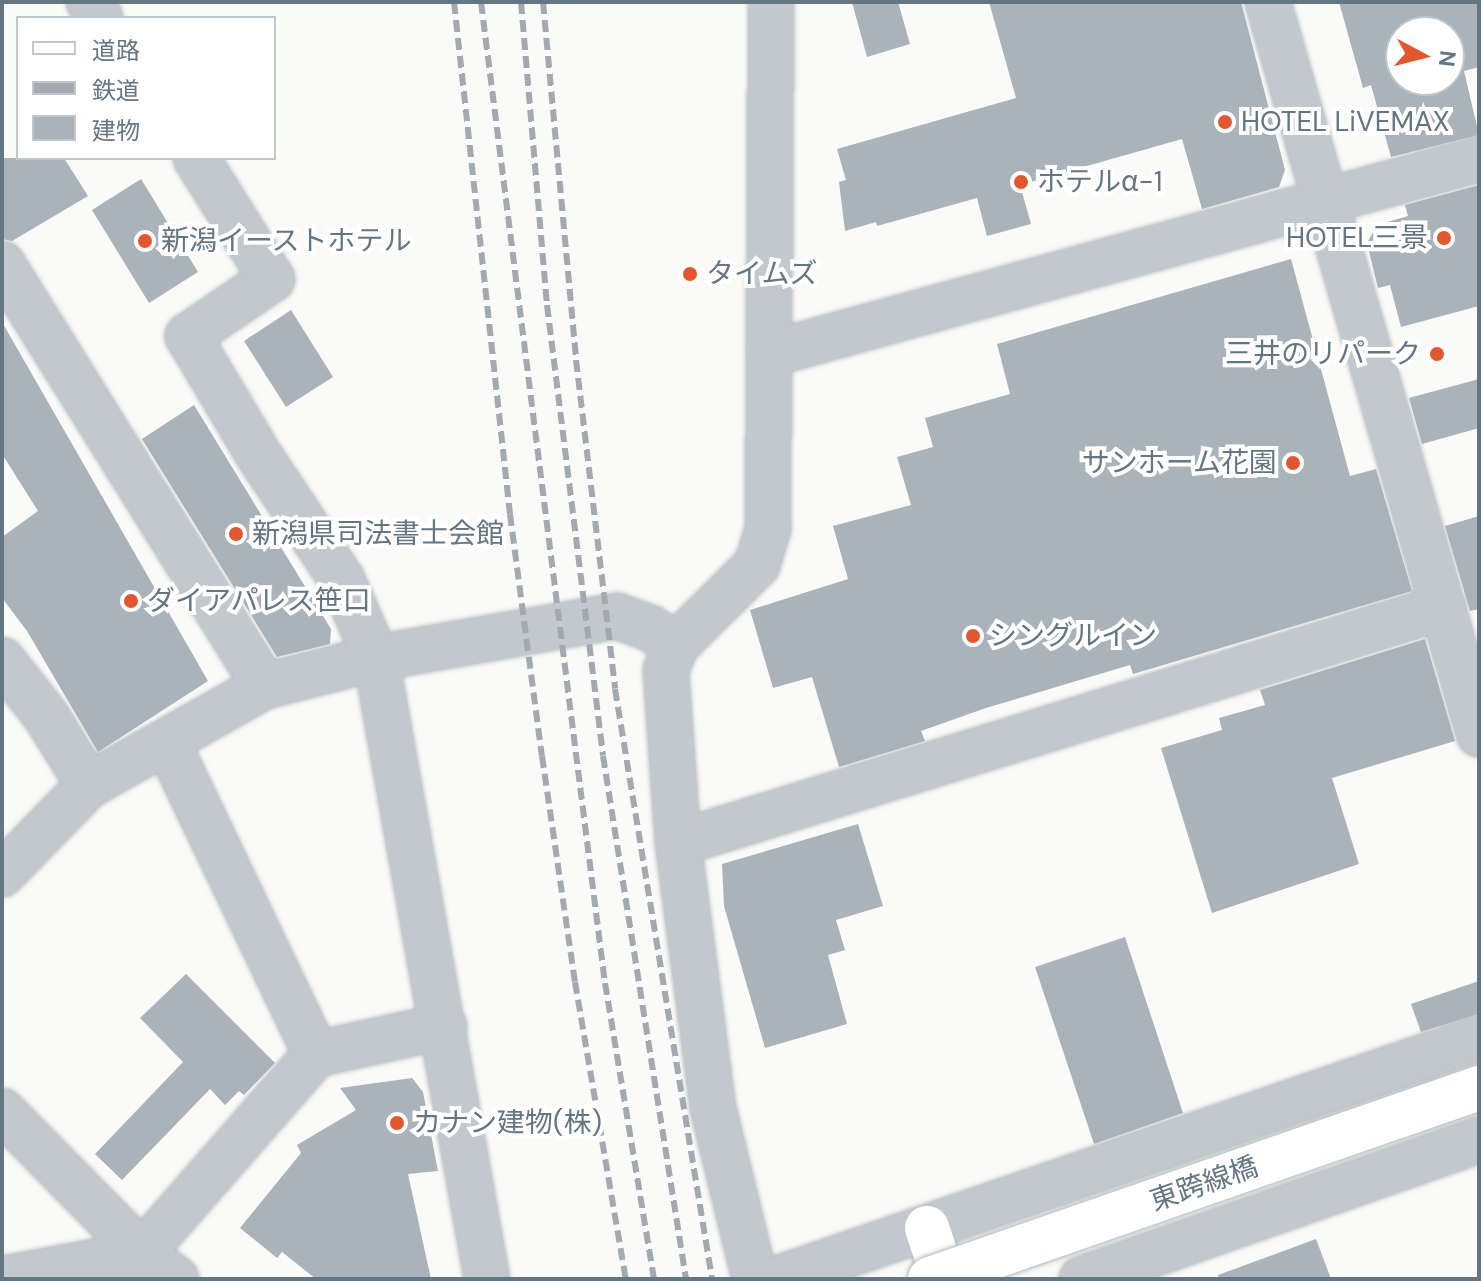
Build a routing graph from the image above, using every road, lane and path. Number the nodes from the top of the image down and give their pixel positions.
1 (771, 2) edge
2 (1268, 2) edge
3 (1479, 159) edge
4 (197, 160) edge
5 (1325, 198) junction
6 (2, 264) edge
7 (769, 354) junction
8 (1443, 607) junction
9 (676, 645) junction
10 (376, 658) junction
11 (2, 660) edge
12 (265, 686) junction
13 (1479, 734) edge
14 (167, 742) junction
15 (89, 785) junction
16 (678, 843) junction
17 (2, 874) edge
18 (444, 1026) junction
19 (1479, 1038) edge
20 (316, 1054) junction
21 (1479, 1088) edge
22 (2, 1111) edge
23 (1479, 1140) edge
24 (927, 1228) junction
25 (142, 1253) junction
26 (3, 1279) edge
27 (176, 1279) edge
28 (487, 1279) edge
29 (755, 1279) edge
30 (777, 1279) edge
31 (930, 1279) edge
32 (944, 1279) edge
33 (1082, 1279) edge

1 - 7 street
2 - 5 street
3 - 5 street
4 - 10 street
5 - 7 street
5 - 8 street
6 - 12 street
7 - 9 street
8 - 13 street
8 - 16 street
9 - 10 street
9 - 16 street
10 - 12 street
10 - 18 street
11 - 15 street
12 - 14 street
14 - 15 street
14 - 20 street
15 - 17 street
16 - 29 street
18 - 20 street
18 - 28 street
19 - 24 street
20 - 25 street
21 - 31 street, 東跨線橋, bridge
22 - 25 street
23 - 33 street
24 - 30 street
24 - 32 street
25 - 26 street
25 - 27 street

